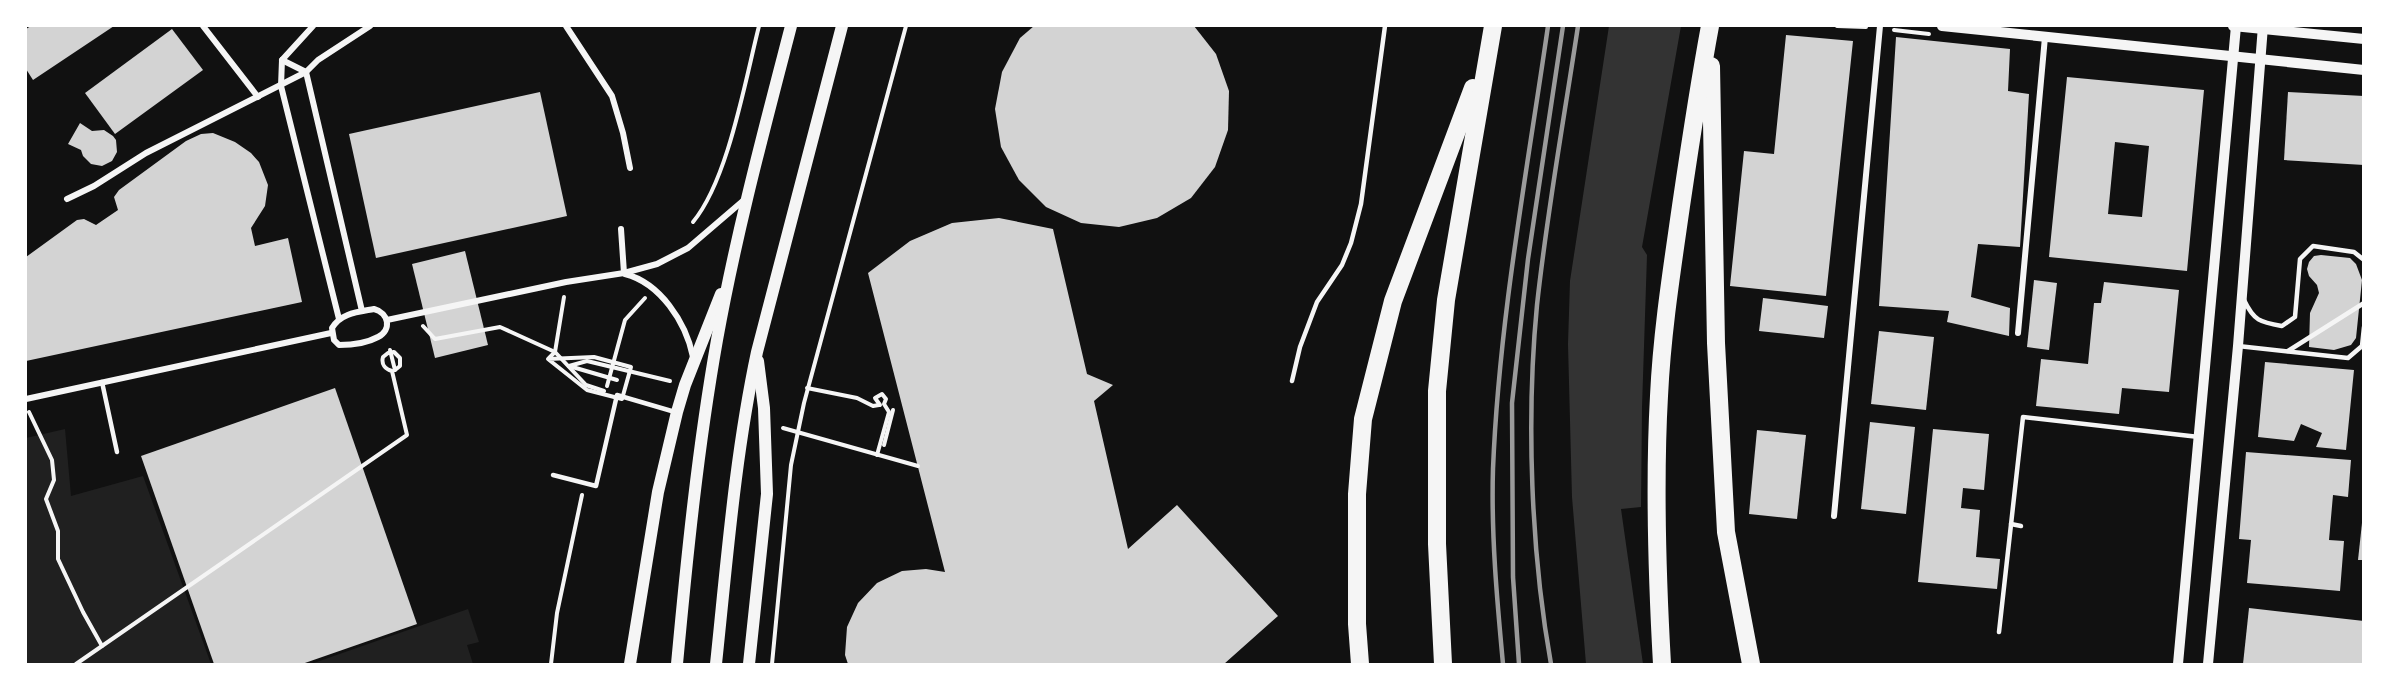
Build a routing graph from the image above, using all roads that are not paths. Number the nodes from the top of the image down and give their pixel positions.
1 (203, 26) edge
2 (313, 26) edge
3 (370, 26) edge
4 (566, 26) edge
5 (791, 26) edge
6 (842, 26) edge
7 (1385, 26) edge
8 (1493, 26) edge
9 (1880, 26) edge
10 (1942, 26) edge
11 (2235, 26) edge
12 (1710, 27) edge
13 (2263, 27) edge
14 (2045, 37) junction
15 (2364, 39) edge
16 (1490, 45) junction
17 (2232, 56) junction
18 (2261, 59) junction
19 (282, 60) junction
20 (2364, 70) edge
21 (306, 72) junction
22 (281, 86) junction
23 (258, 97) junction
24 (630, 168) dead end
25 (747, 197) junction
26 (67, 199) dead end
27 (621, 229) dead end
28 (2364, 260) edge
29 (732, 267) junction
30 (624, 273) junction
31 (2241, 294) junction
32 (2364, 303) edge
33 (362, 311) junction
34 (339, 319) junction
35 (387, 320) junction
36 (2364, 327) edge
37 (332, 333) junction
38 (2018, 333) dead end
39 (2238, 346) junction
40 (2288, 351) junction
41 (757, 352) junction
42 (694, 360) junction
43 (1292, 381) dead end
44 (102, 382) junction
45 (26, 399) edge
46 (678, 412) junction
47 (2199, 437) junction
48 (117, 452) dead end
49 (553, 475) dead end
50 (1834, 516) dead end
51 (2011, 524) junction
52 (2021, 526) dead end
53 (1999, 632) dead end
54 (630, 664) edge
55 (677, 664) edge
56 (716, 664) edge
57 (749, 664) edge
58 (1360, 664) edge
59 (1443, 664) edge
60 (1662, 664) edge
61 (1751, 664) edge
62 (2178, 664) edge
63 (2208, 664) edge

1 - 23 street
2 - 19 street
3 - 21 street
4 - 24 street
5 - 25 main road
6 - 41 main road
7 - 43 lane
8 - 16 highway
9 - 50 street
10 - 14 street
11 - 13 street
11 - 17 street
12 - 60 highway
12 - 61 highway
13 - 15 street
13 - 18 street
14 - 17 street
14 - 38 street
16 - 58 highway
16 - 59 highway
17 - 18 street
17 - 47 street
18 - 20 street
18 - 31 street
19 - 21 street
19 - 22 street
21 - 22 street
21 - 33 street
22 - 23 street
22 - 34 street
23 - 26 street
25 - 29 main road
25 - 30 street
27 - 30 street
28 - 31 lane
29 - 42 main road
29 - 55 main road
30 - 35 street
30 - 42 street
31 - 39 street
32 - 40 lane
33 - 34 street
33 - 35 street
34 - 37 street
35 - 37 street
36 - 40 lane
37 - 44 street
39 - 40 lane
39 - 63 street
41 - 56 main road
41 - 57 main road
42 - 46 main road
44 - 45 street
44 - 48 lane
46 - 49 lane
46 - 54 main road
47 - 51 lane
47 - 62 street
51 - 52 lane
51 - 53 lane

